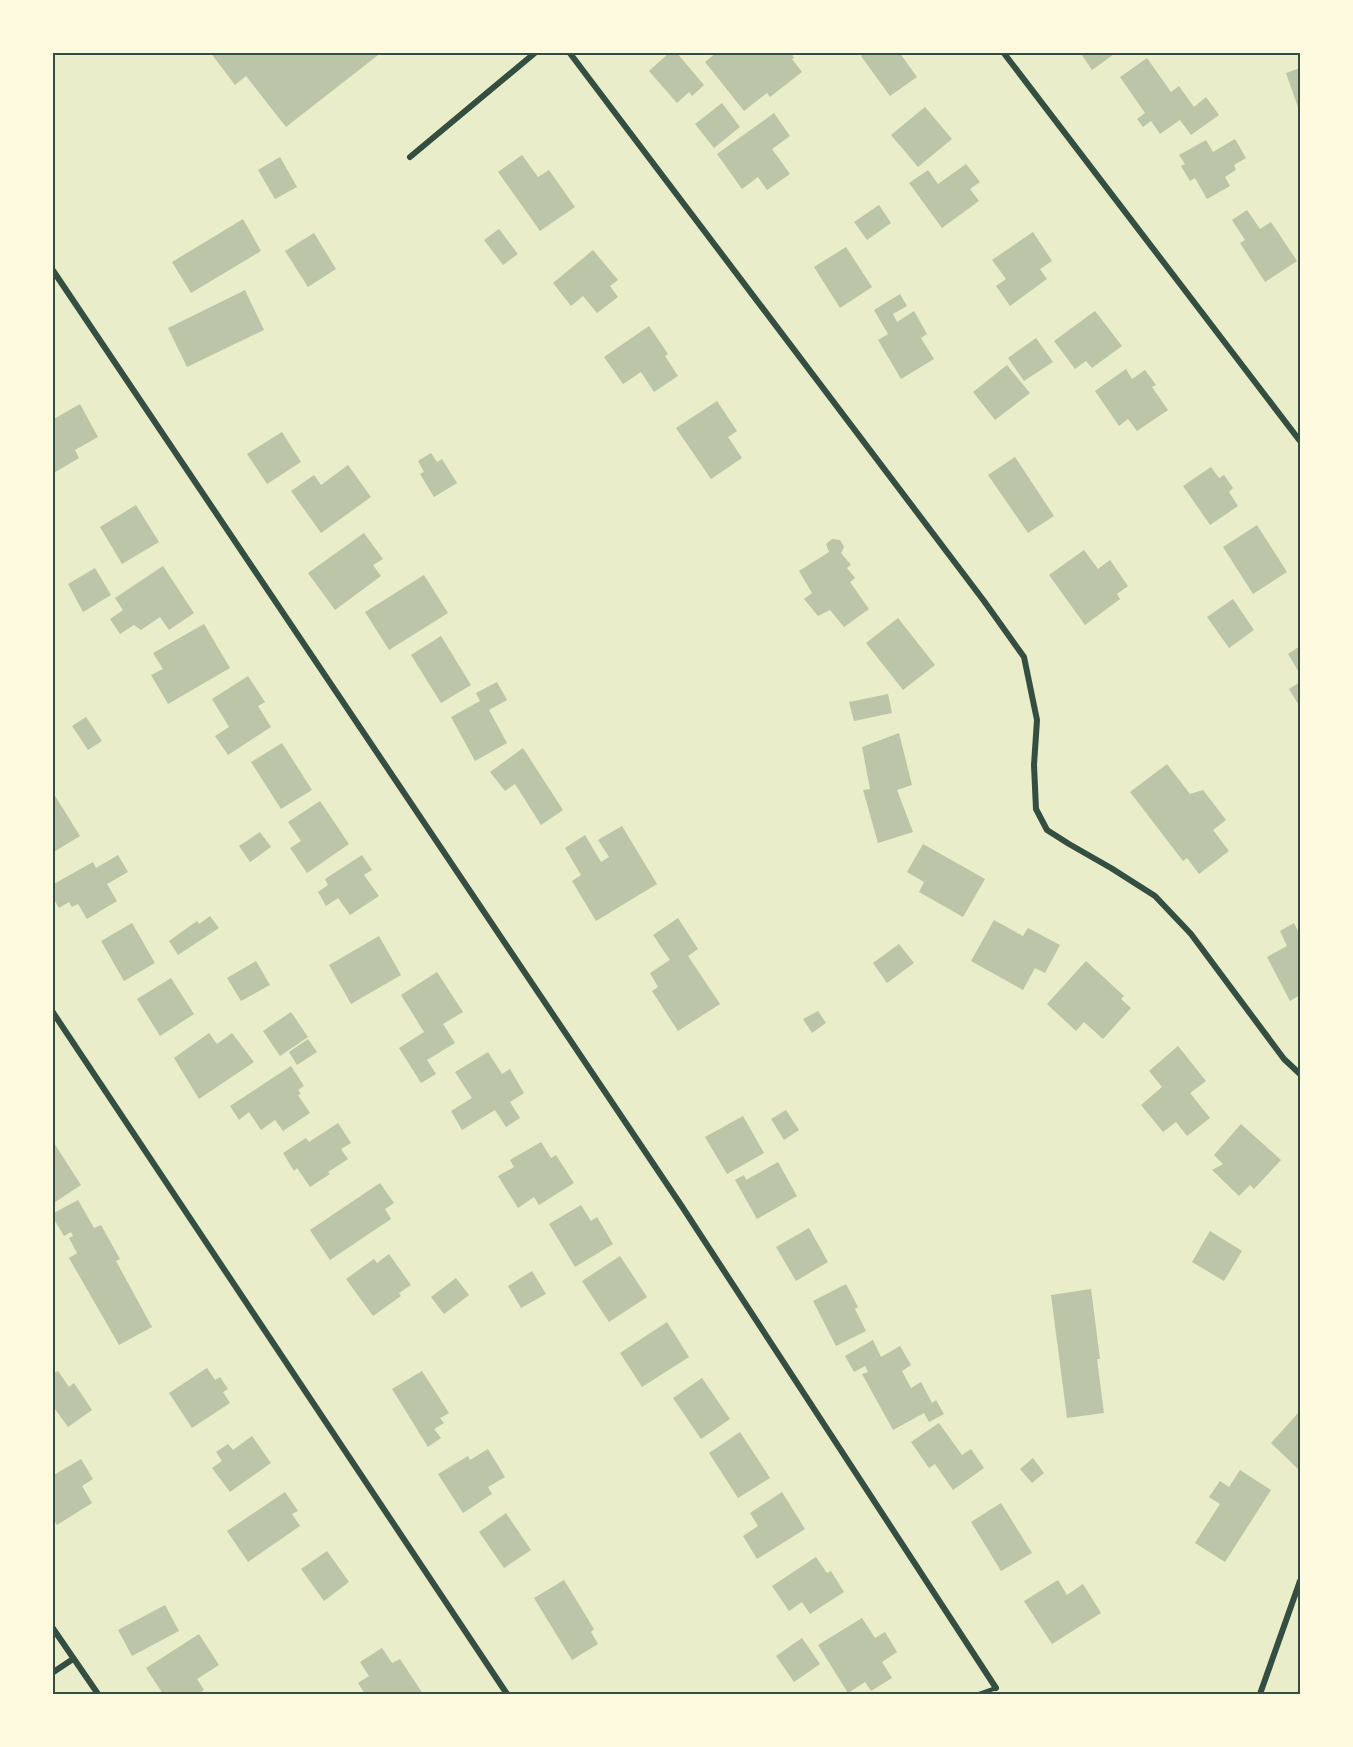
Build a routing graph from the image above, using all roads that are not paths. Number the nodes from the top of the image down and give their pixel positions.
1 (536, 52) edge
2 (569, 52) edge
3 (1003, 52) edge
4 (410, 157) dead end
5 (52, 269) edge
6 (1300, 441) edge
7 (52, 1011) edge
8 (1300, 1074) edge
9 (1300, 1581) edge
10 (52, 1627) edge
11 (73, 1659) junction
12 (52, 1673) edge
13 (996, 1688) joint
14 (98, 1695) edge
15 (507, 1695) edge
16 (979, 1695) edge
17 (1260, 1695) edge

1 - 4 street
2 - 8 street
3 - 6 street
5 - 13 street
7 - 15 street
9 - 17 street
10 - 11 street
11 - 12 street
11 - 14 street
13 - 16 lane

